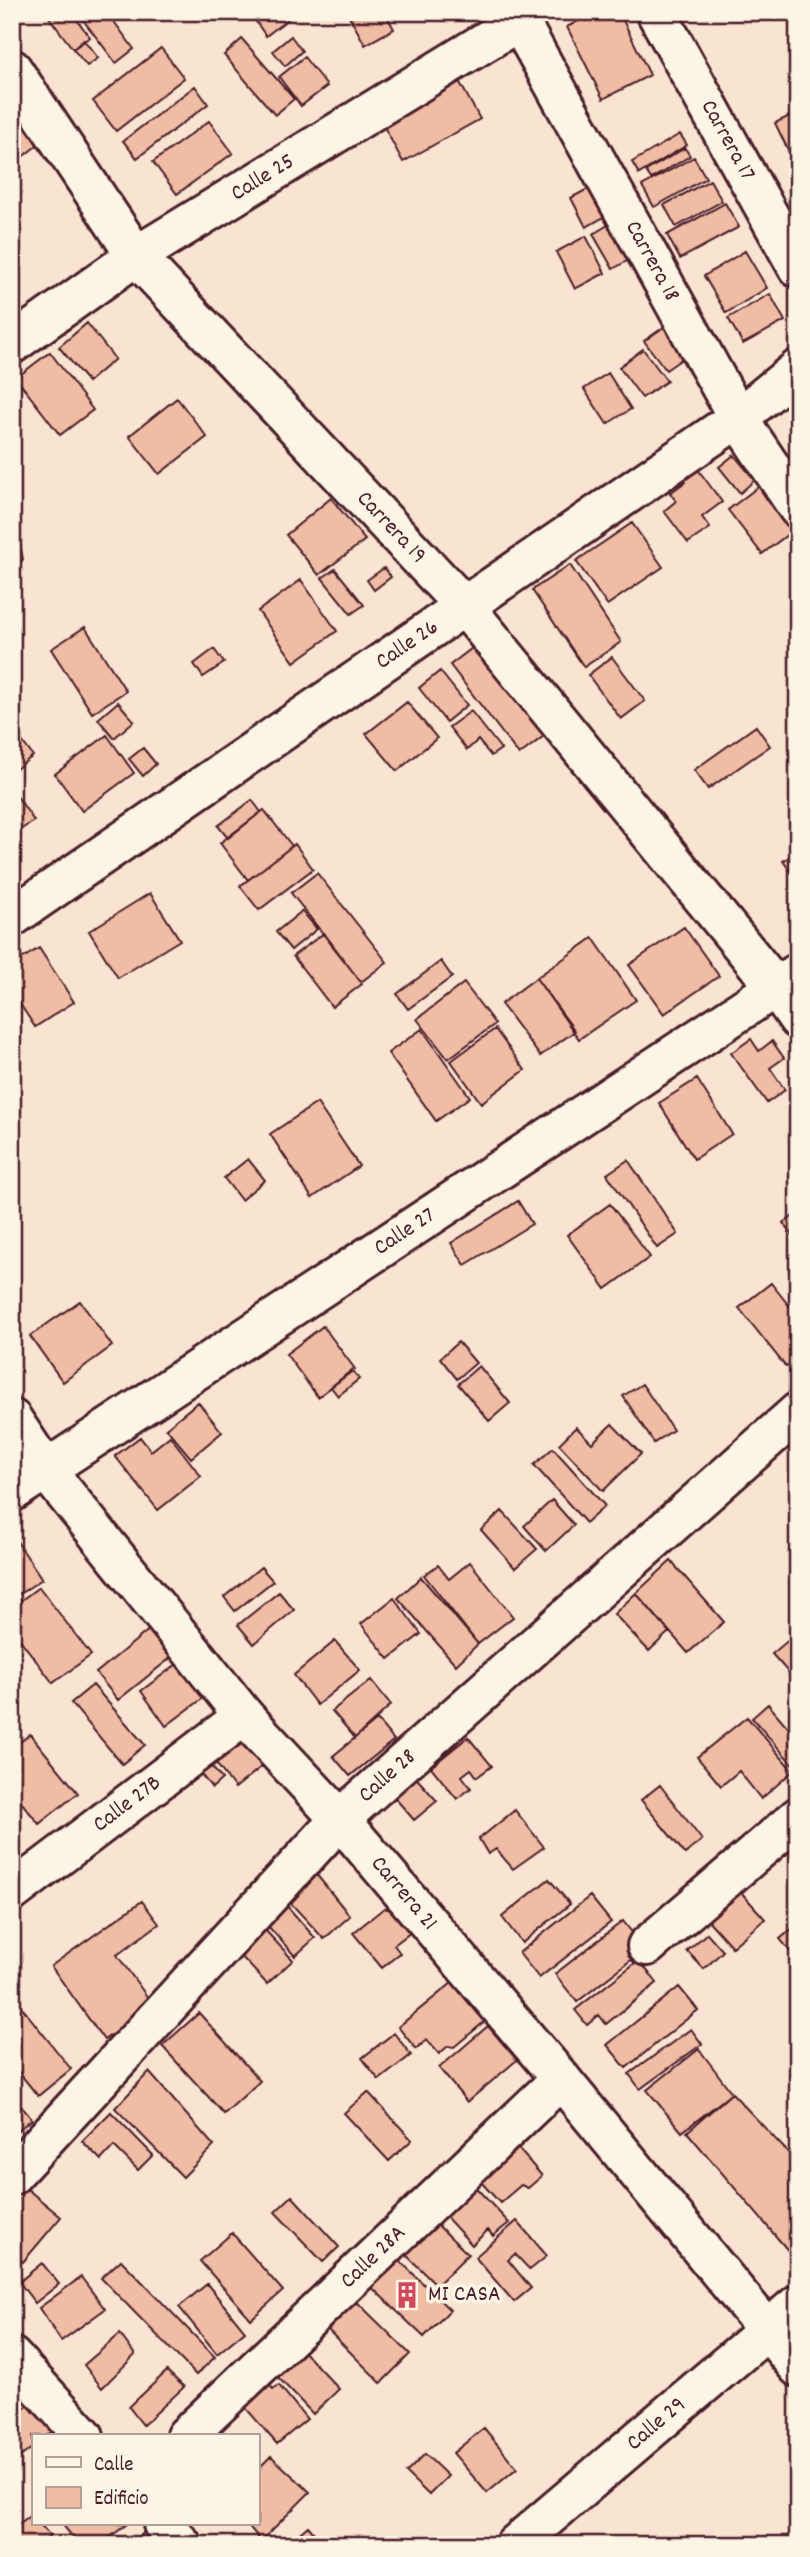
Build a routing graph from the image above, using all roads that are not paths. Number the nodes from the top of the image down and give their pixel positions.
1 (656, 12) edge
2 (516, 17) edge
3 (12, 69) edge
4 (136, 256) junction
5 (798, 268) edge
6 (12, 344) edge
7 (798, 369) edge
8 (738, 418) junction
9 (798, 508) edge
10 (466, 608) junction
11 (12, 917) edge
12 (786, 980) edge
13 (798, 1019) edge
14 (798, 1412) edge
15 (12, 1419) edge
16 (46, 1470) junction
17 (12, 1492) edge
18 (244, 1716) junction
19 (798, 1816) edge
20 (340, 1819) junction
21 (12, 1892) edge
22 (648, 1946) dead end
23 (561, 2079) junction
24 (12, 2175) edge
25 (798, 2304) edge
26 (768, 2331) junction
27 (12, 2357) edge
28 (798, 2367) edge
29 (82, 2434) edge
30 (188, 2434) edge
31 (165, 2526) edge
32 (182, 2545) edge
33 (515, 2545) edge

1 - 5 street, Carrera 17
2 - 4 street, Calle 25
2 - 8 street, Carrera 18
3 - 4 street, Carrera 19
4 - 6 street, Calle 25
4 - 10 street, Carrera 19
7 - 8 street, Calle 26
8 - 9 street, Carrera 18
8 - 10 street, Calle 26
10 - 11 street, Calle 26
10 - 12 street, Carrera 19
12 - 13 street, Carrera 19
12 - 16 street, Calle 27
14 - 20 street, Calle 28
15 - 16 street, Carrera 21
16 - 17 street, Calle 27
16 - 18 street, Carrera 21
18 - 20 street, Carrera 21
18 - 21 street, Calle 27B
19 - 22 street
20 - 23 street, Carrera 21
20 - 24 street, Calle 28
23 - 26 street, Carrera 21
23 - 30 street, Calle 28A
25 - 26 street, Calle 29
26 - 28 street, Carrera 21
26 - 33 street, Calle 29
27 - 29 street
31 - 32 street

